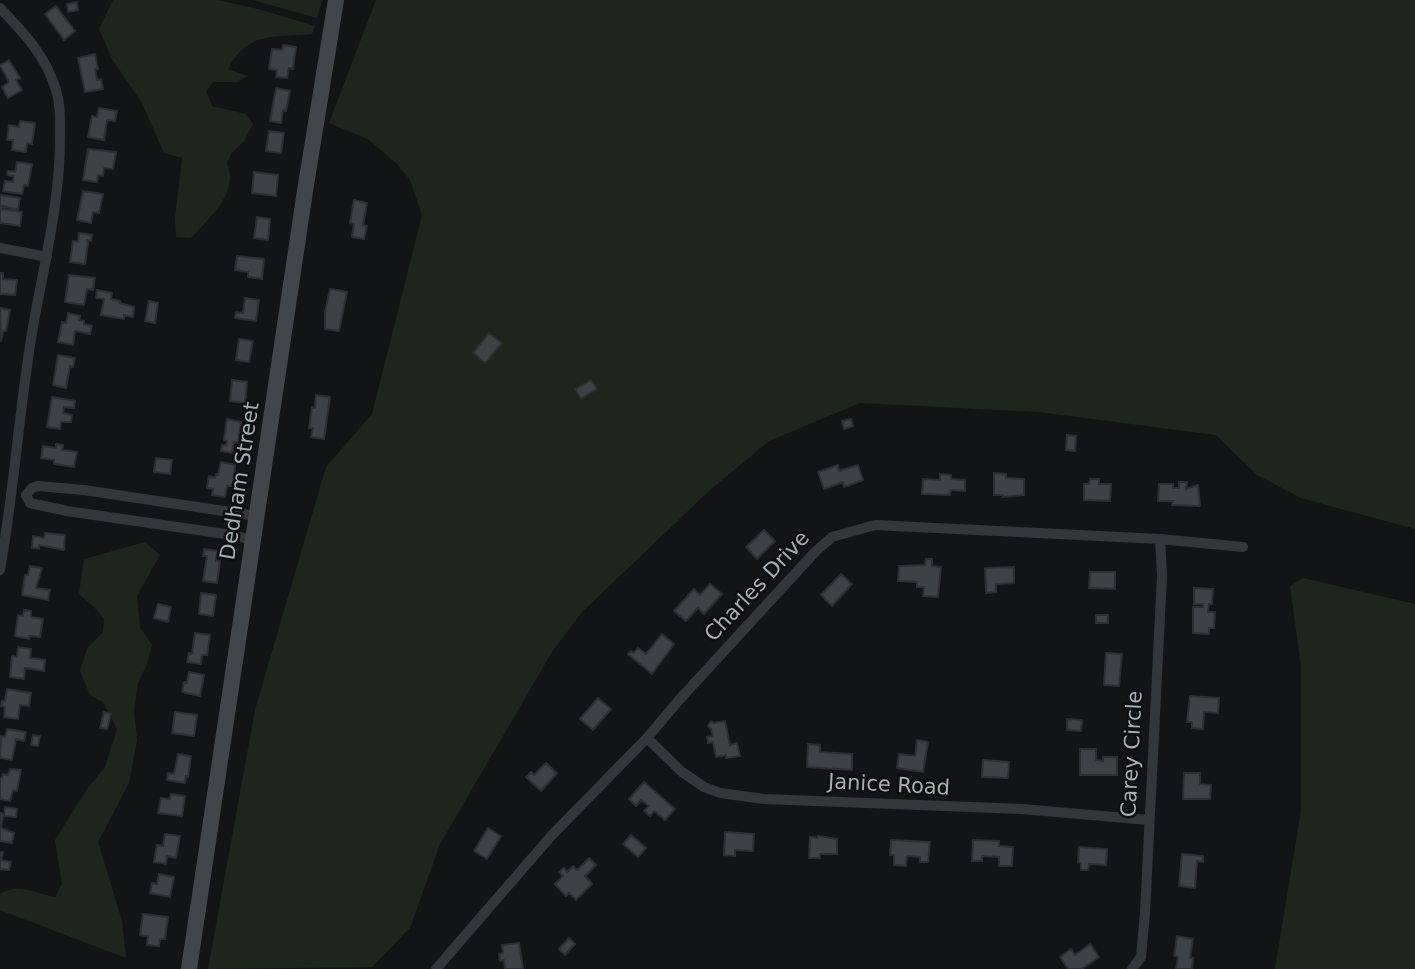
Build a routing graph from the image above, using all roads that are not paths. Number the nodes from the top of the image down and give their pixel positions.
1 (336, 0) edge
2 (0, 8) edge
3 (0, 248) edge
4 (47, 257) junction
5 (0, 493) edge
6 (12, 494) junction
7 (26, 495) junction
8 (257, 516) junction
9 (1160, 539) junction
10 (253, 540) junction
11 (1243, 547) dead end
12 (0, 570) edge
13 (647, 738) junction
14 (1149, 820) junction
15 (189, 969) edge
16 (436, 969) edge
17 (1132, 969) edge

1 - 8 main road, Dedham Street
2 - 4 street
3 - 4 street
4 - 6 street
5 - 6 street
6 - 7 street
6 - 12 street
7 - 8 street
7 - 10 street
8 - 10 main road, Dedham Street
9 - 11 street, Charles Drive
9 - 13 street, Charles Drive
9 - 14 street, Carey Circle
10 - 15 main road, Dedham Street
13 - 14 street, Janice Road
13 - 16 street, Charles Drive
14 - 17 street, Carey Circle

